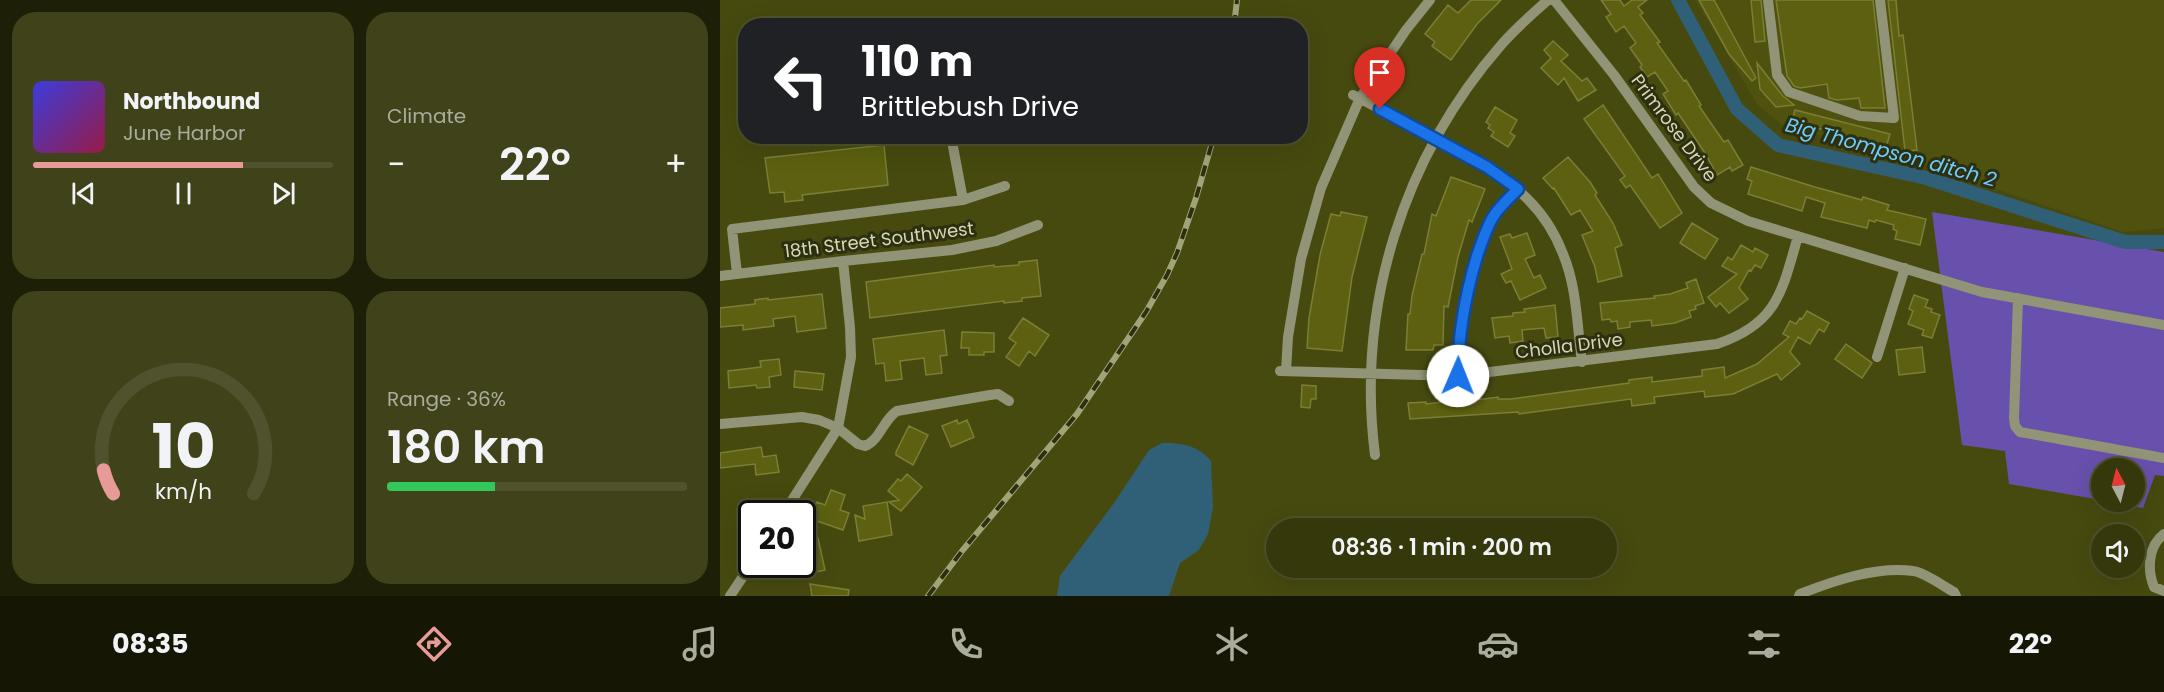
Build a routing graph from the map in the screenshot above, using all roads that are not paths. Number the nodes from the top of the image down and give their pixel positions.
1 (1430, 0) edge
2 (1548, 0) edge
3 (1554, 0) edge
4 (1768, 0) edge
5 (1880, 0) edge
6 (1357, 97) junction
7 (1435, 140) junction
8 (952, 144) edge
9 (1005, 186) dead end
10 (1518, 189) junction
11 (963, 200) junction
12 (1038, 225) dead end
13 (1798, 236) junction
14 (843, 261) junction
15 (1905, 268) junction
16 (737, 274) junction
17 (720, 276) edge
18 (2018, 298) junction
19 (2164, 325) edge
20 (1877, 357) dead end
21 (1582, 362) junction
22 (1371, 374) junction
23 (1458, 376) junction
24 (1010, 401) dead end
25 (720, 424) edge
26 (838, 428) junction
27 (1375, 455) dead end
28 (2164, 458) edge
29 (792, 500) edge
30 (2164, 534) edge
31 (742, 578) edge
32 (2164, 591) edge
33 (730, 596) edge
34 (1799, 596) edge
35 (1956, 596) edge

1 - 6 street
2 - 7 street
3 - 13 street, Primrose Drive
4 - 5 street
6 - 7 street
6 - 22 street, Cholla Drive
7 - 10 street
7 - 22 street
8 - 11 street
9 - 11 street
10 - 21 street
10 - 23 street
11 - 16 street
12 - 14 street, 18th Street Southwest
13 - 15 street, Primrose Drive
13 - 21 street, Cholla Drive
14 - 16 street, 18th Street Southwest
14 - 26 street
15 - 18 street, Primrose Drive
15 - 20 street
16 - 17 street, 18th Street Southwest
18 - 19 street, Primrose Drive
18 - 28 street
21 - 23 street, Cholla Drive
22 - 23 street, Cholla Drive
22 - 27 street
24 - 26 street
25 - 26 street
26 - 29 street
30 - 32 street
31 - 33 street
34 - 35 street

